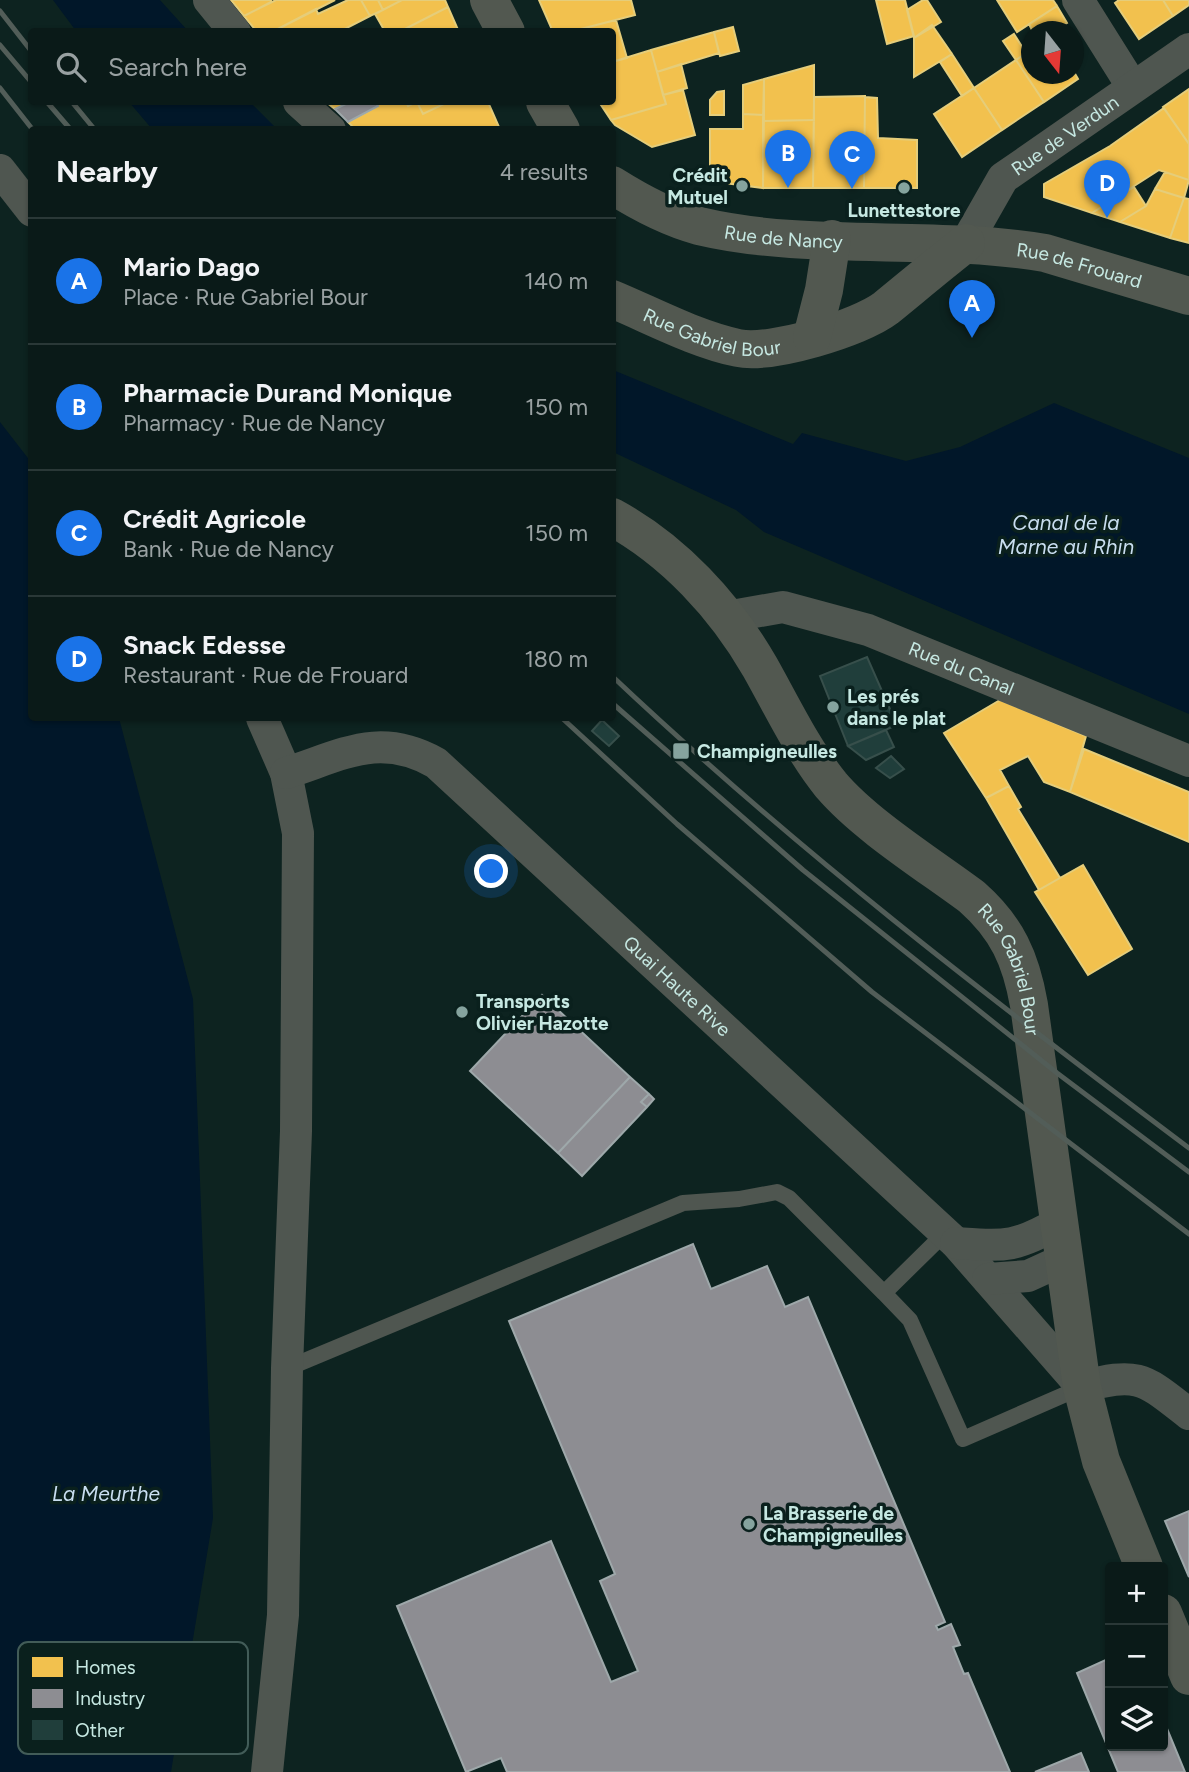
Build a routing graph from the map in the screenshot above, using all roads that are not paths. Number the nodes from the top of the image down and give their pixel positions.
1 (209, 0) edge
2 (489, 0) edge
3 (1078, 0) edge
4 (232, 28) edge
5 (504, 28) edge
6 (1189, 49) edge
7 (1132, 86) junction
8 (302, 105) edge
9 (547, 105) edge
10 (326, 126) edge
11 (559, 126) edge
12 (0, 170) edge
13 (616, 188) edge
14 (28, 206) edge
15 (832, 239) junction
16 (966, 243) junction
17 (1189, 296) edge
18 (616, 301) edge
19 (812, 337) junction
20 (616, 518) edge
21 (726, 617) junction
22 (263, 721) edge
23 (1189, 761) edge
24 (286, 772) junction
25 (1058, 1223) junction
26 (951, 1238) junction
27 (1063, 1260) junction
28 (988, 1279) junction
29 (884, 1293) junction
30 (279, 1371) junction
31 (1082, 1387) junction
32 (1189, 1413) edge
33 (1142, 1562) edge
34 (1168, 1625) edge
35 (1189, 1676) edge
36 (267, 1772) edge

1 - 4 street
2 - 5 main road
3 - 7 street
6 - 7 street, Rue de Verdun
7 - 16 street, Rue de Verdun
8 - 10 street
9 - 11 main road
12 - 14 street
13 - 15 main road, Rue de Nancy
15 - 16 main road, Rue de Nancy
15 - 19 main road, Rue Gabriel Bour
16 - 17 main road, Rue de Frouard
16 - 19 main road, Rue Gabriel Bour
18 - 19 main road, Rue Gabriel Bour
20 - 21 main road, Rue Gabriel Bour
21 - 23 street, Rue du Canal
21 - 25 main road, Rue Gabriel Bour
22 - 24 street
24 - 26 street, Quai Haute Rive
24 - 30 street
25 - 26 street
25 - 27 main road, Rue Gabriel Bour
26 - 28 street, Quai Haute Rive
26 - 29 lane
27 - 28 street
27 - 31 main road, Rue Gabriel Bour
28 - 31 street, Quai Haute Rive
29 - 30 lane
29 - 31 lane
30 - 36 street
31 - 32 street
31 - 33 main road, Rue Gabriel Bour
34 - 35 main road

